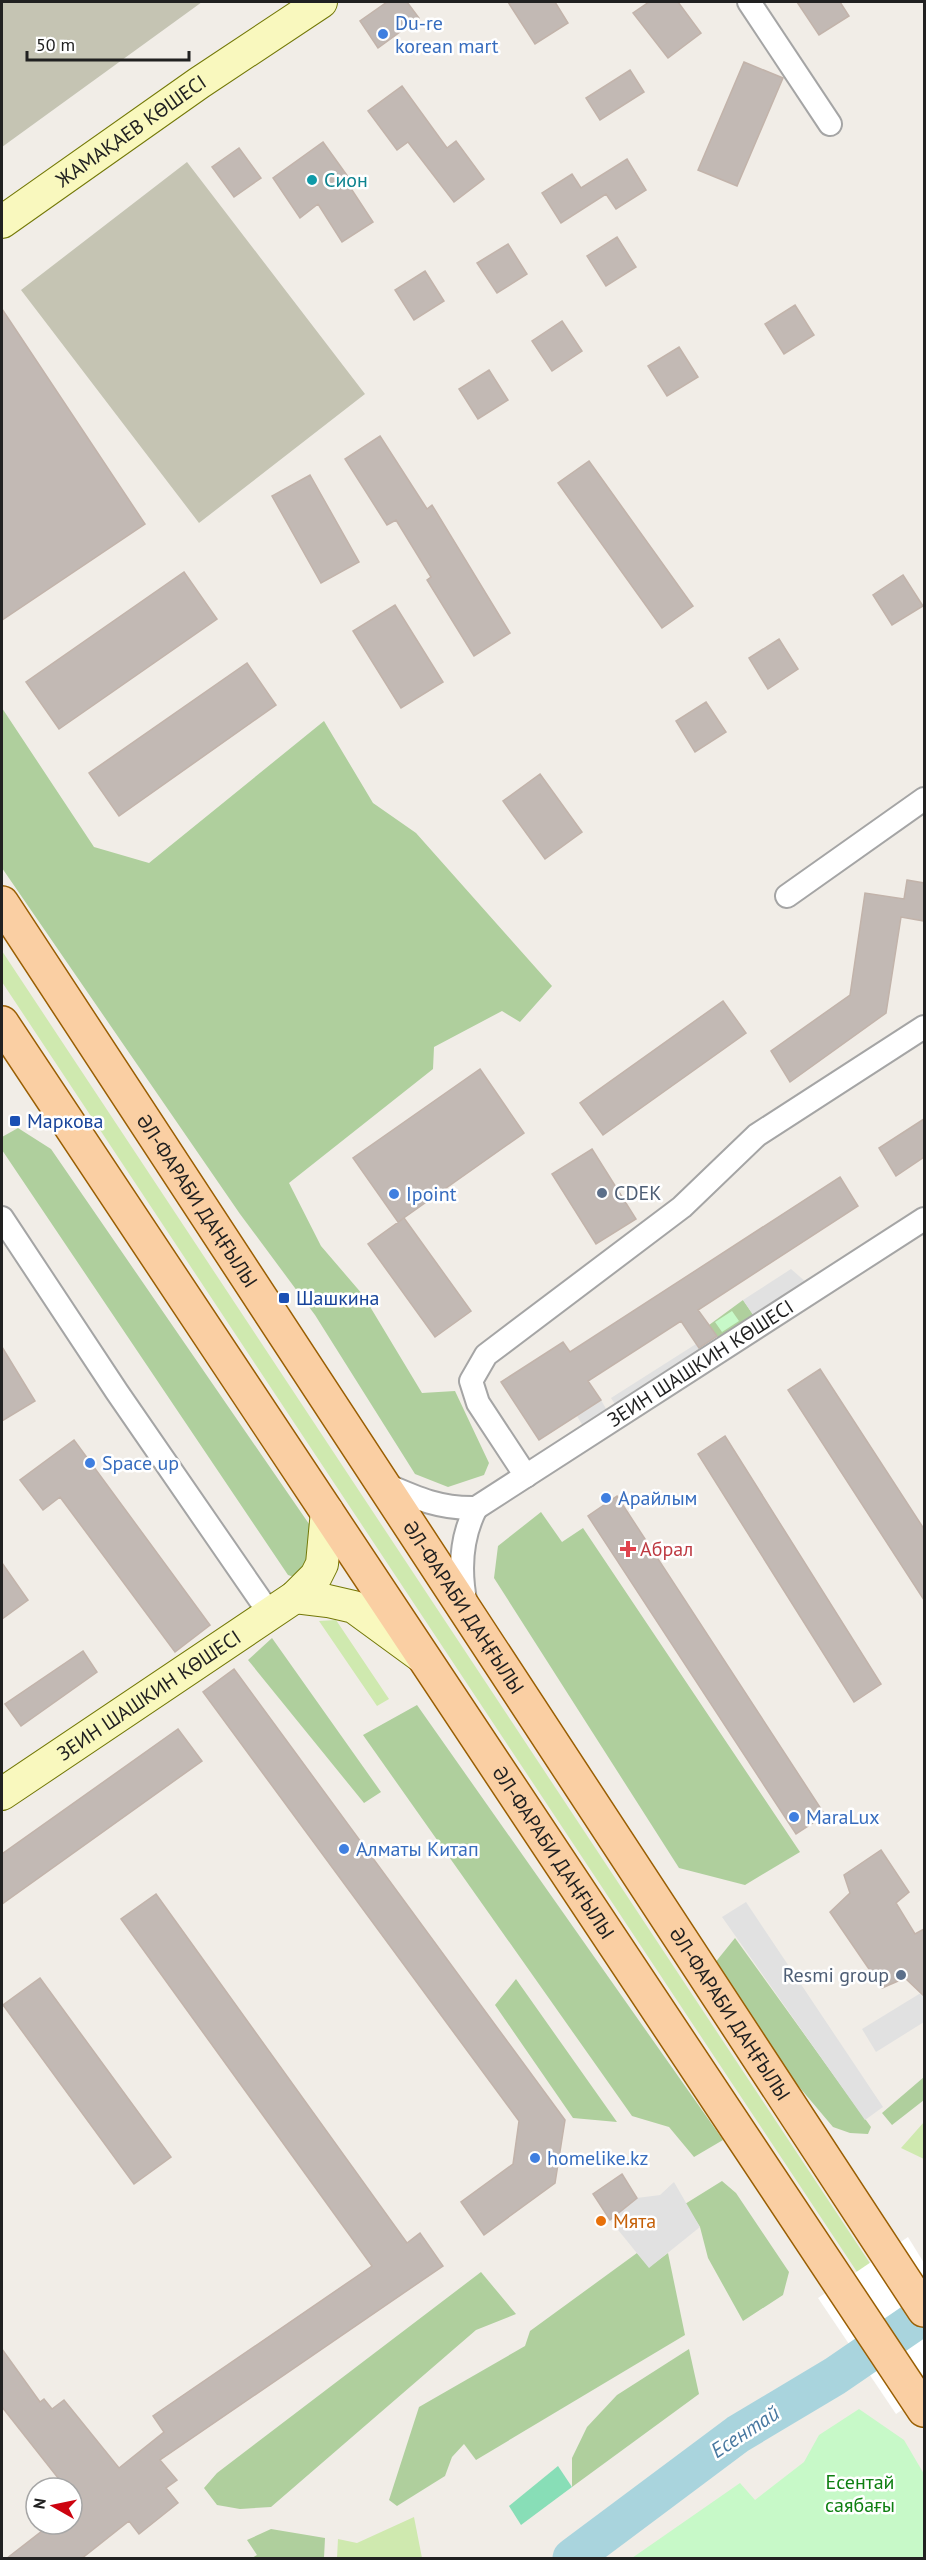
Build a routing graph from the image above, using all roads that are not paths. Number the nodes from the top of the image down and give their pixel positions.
1 (321, 2) edge
2 (749, 2) edge
3 (830, 124) dead end
4 (2, 222) edge
5 (924, 799) edge
6 (787, 896) dead end
7 (2, 903) edge
8 (2, 1023) edge
9 (924, 1027) edge
10 (2, 1218) edge
11 (924, 1219) edge
12 (526, 1476) junction
13 (384, 1484) junction
14 (476, 1508) junction
15 (327, 1511) junction
16 (282, 1606) junction
17 (468, 1612) junction
18 (424, 1659) junction
19 (2, 1794) edge
20 (924, 2310) edge
21 (921, 2404) edge

1 - 4 street, ЖАМАҚАЕВ КӨШЕСІ
2 - 3 street
5 - 6 street
7 - 13 main road, ӘЛ-ФАРАБИ ДАҢҒЫЛЫ
8 - 15 main road
9 - 12 street
10 - 16 street
11 - 12 street, ЗЕИН ШАШКИН КӨШЕСІ
12 - 14 street, ЗЕИН ШАШКИН КӨШЕСІ
13 - 14 street
13 - 17 main road, ӘЛ-ФАРАБИ ДАҢҒЫЛЫ
14 - 17 street
15 - 16 street, ЗЕИН ШАШКИН КӨШЕСІ
15 - 18 main road, ӘЛ-ФАРАБИ ДАҢҒЫЛЫ
16 - 18 street
16 - 19 street, ЗЕИН ШАШКИН КӨШЕСІ
17 - 20 main road, ӘЛ-ФАРАБИ ДАҢҒЫЛЫ
18 - 21 main road, ӘЛ-ФАРАБИ ДАҢҒЫЛЫ

